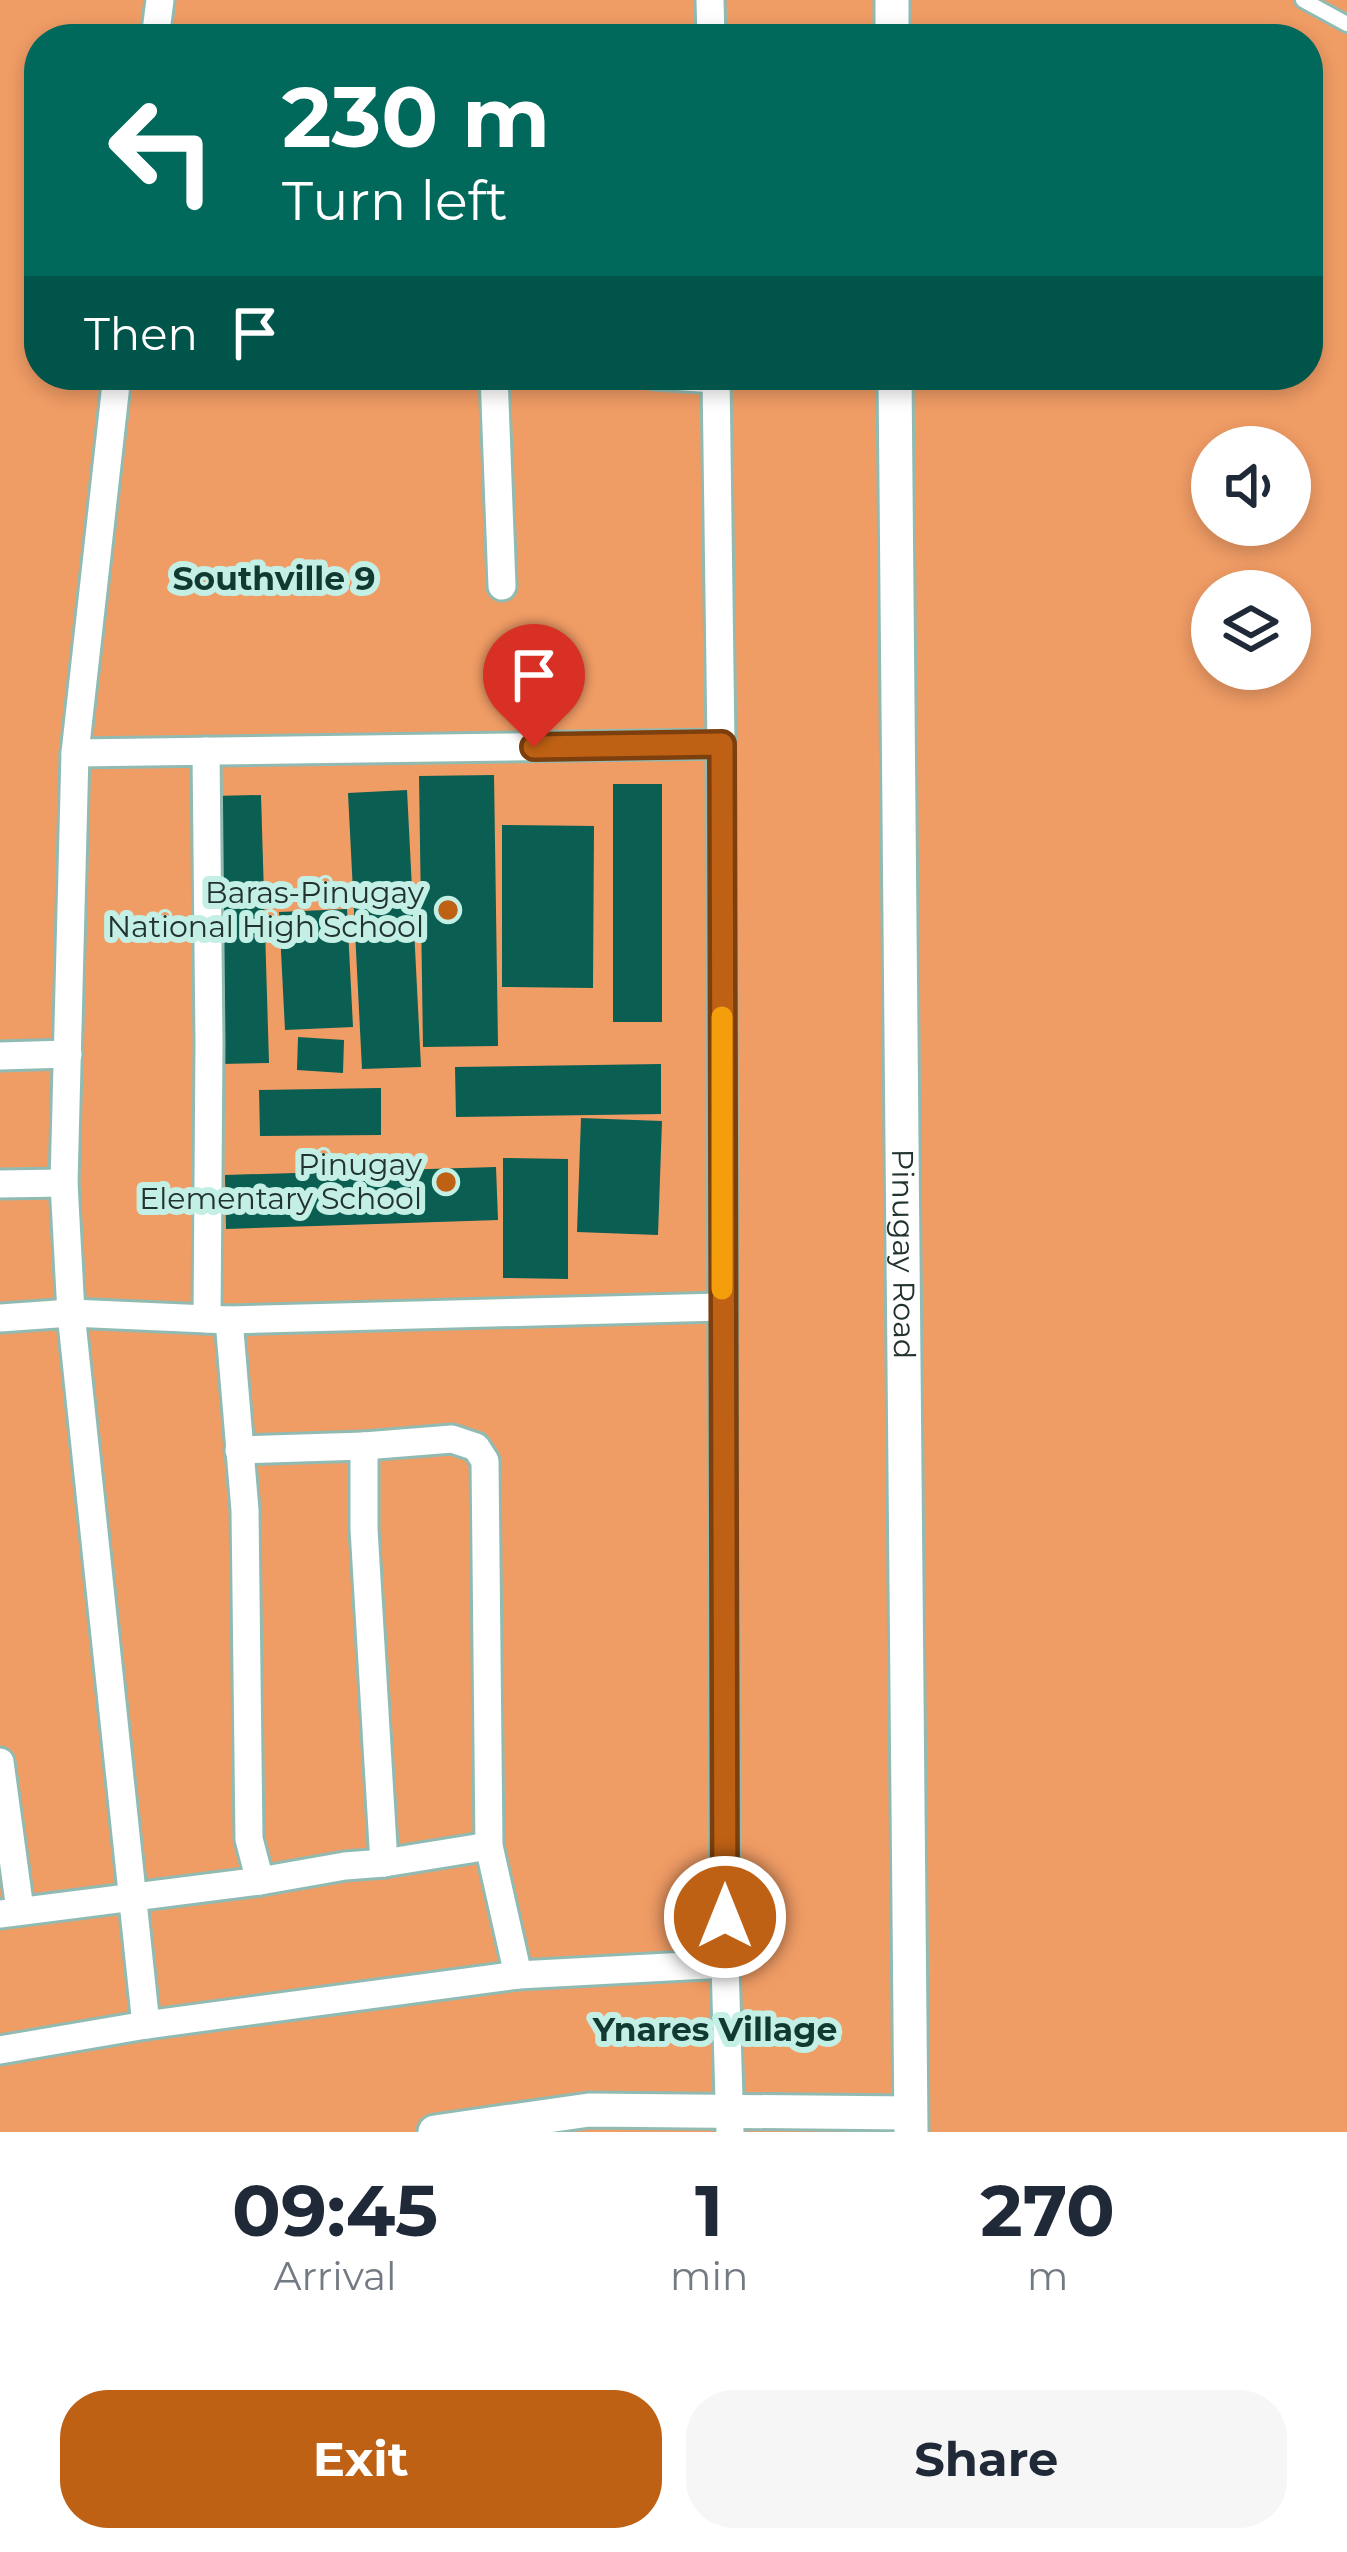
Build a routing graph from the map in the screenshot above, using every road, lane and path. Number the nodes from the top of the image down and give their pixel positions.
1 (1303, 0) edge
2 (1347, 24) edge
3 (115, 390) edge
4 (495, 390) edge
5 (716, 390) edge
6 (895, 390) edge
7 (502, 586) dead end
8 (722, 744) junction
9 (206, 751) junction
10 (76, 753) junction
11 (68, 1054) junction
12 (0, 1056) edge
13 (64, 1183) junction
14 (0, 1184) edge
15 (722, 1307) junction
16 (71, 1313) junction
17 (0, 1318) edge
18 (218, 1320) junction
19 (364, 1446) junction
20 (239, 1450) junction
21 (0, 1762) edge
22 (489, 1846) junction
23 (384, 1863) junction
24 (260, 1882) junction
25 (133, 1898) junction
26 (10, 1912) edge
27 (725, 1964) junction
28 (518, 1975) junction
29 (146, 2025) junction
30 (0, 2050) edge
31 (730, 2122) edge
32 (910, 2122) edge
33 (435, 2132) edge

1 - 2 lane
3 - 10 street
4 - 7 street
5 - 8 street
6 - 32 street, Pinugay Road
8 - 9 street
8 - 15 street
9 - 10 street
9 - 18 street
10 - 11 street
11 - 12 street
11 - 13 street
13 - 14 street
13 - 16 street
15 - 18 street
15 - 27 street
16 - 17 street
16 - 18 street
16 - 25 street
18 - 20 street
19 - 20 street
19 - 22 street
19 - 23 street
20 - 24 street
21 - 26 street
22 - 23 street
22 - 28 street
23 - 24 street
24 - 25 street
25 - 26 street
25 - 29 street
27 - 28 street
27 - 31 street
28 - 29 street
29 - 30 street
31 - 32 street
31 - 33 street

